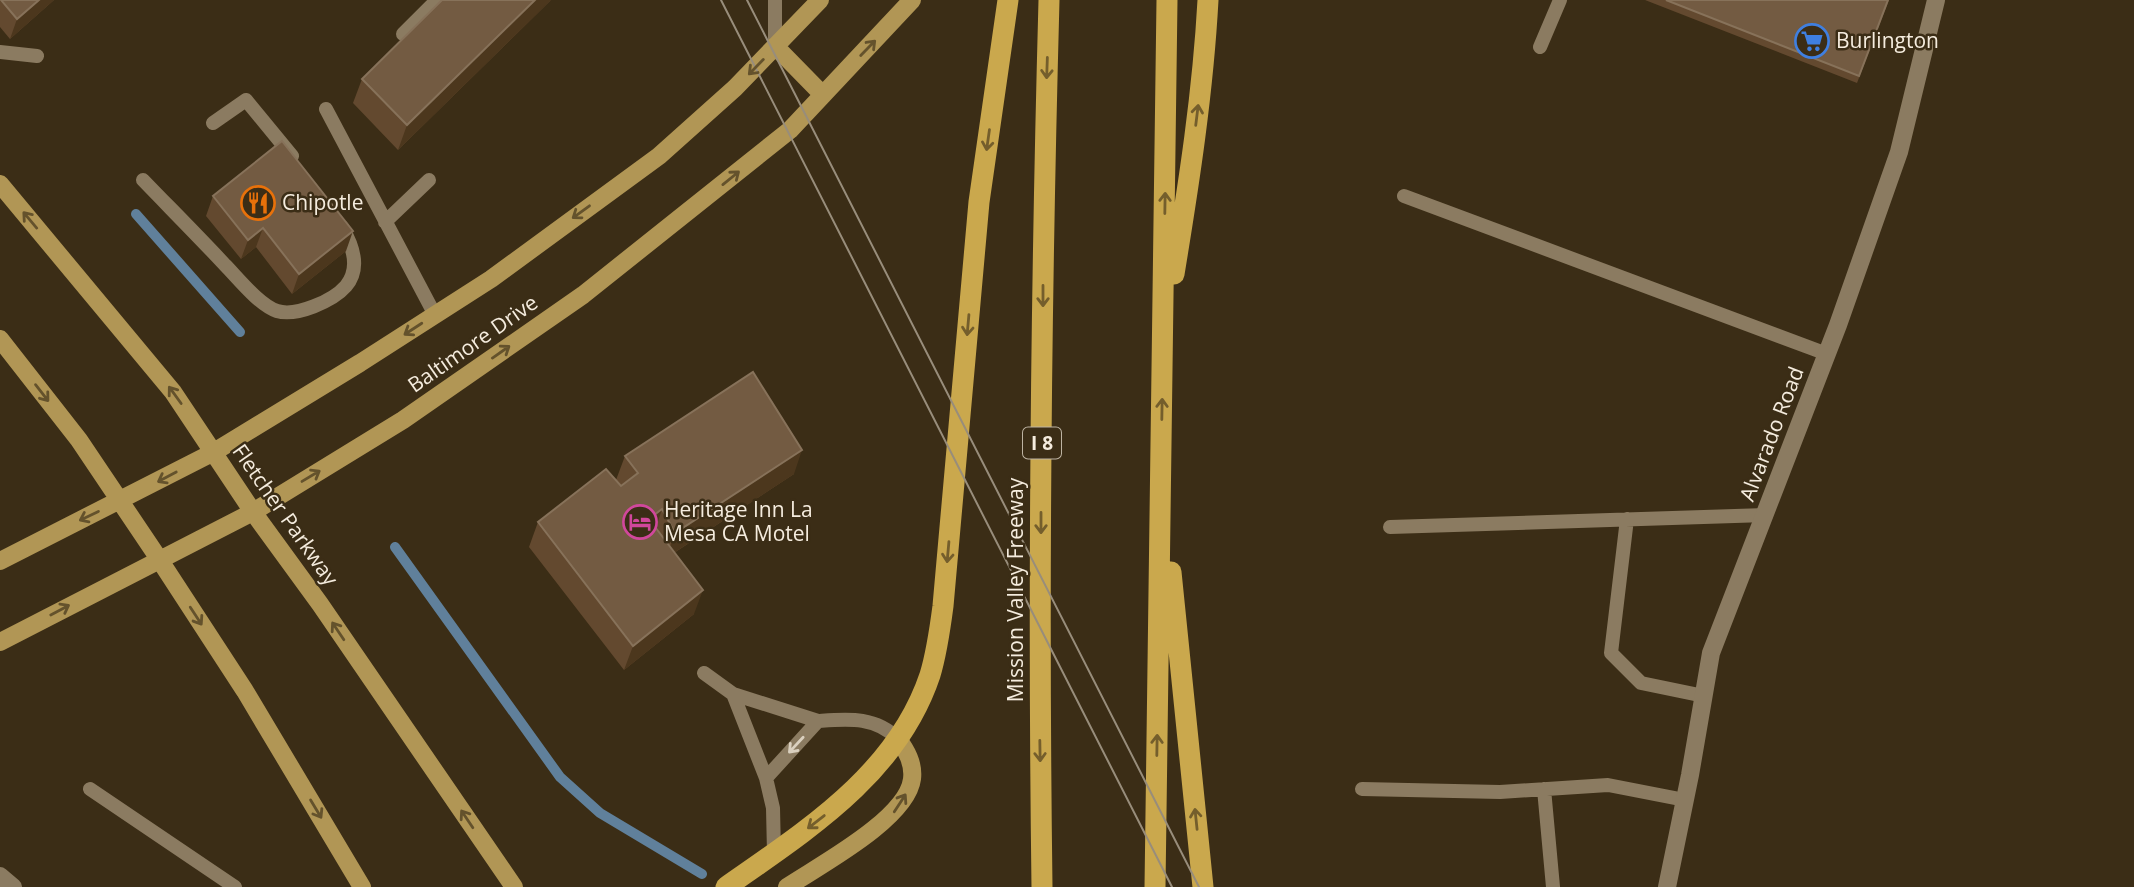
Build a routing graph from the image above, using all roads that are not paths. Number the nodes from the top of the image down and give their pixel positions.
1 (437, 0) edge
2 (775, 0) edge
3 (820, 0) edge
4 (912, 0) edge
5 (1008, 0) edge
6 (1049, 0) edge
7 (1167, 0) edge
8 (1208, 0) edge
9 (1560, 0) edge
10 (1936, 0) edge
11 (403, 34) edge
12 (775, 47) junction
13 (1541, 47) dead end
14 (0, 52) edge
15 (37, 56) dead end
16 (823, 95) junction
17 (326, 110) dead end
18 (213, 123) dead end
19 (299, 165) edge
20 (143, 180) dead end
21 (429, 180) dead end
22 (0, 184) edge
23 (1404, 196) dead end
24 (338, 220) edge
25 (385, 222) junction
26 (435, 315) junction
27 (0, 339) edge
28 (1163, 345) junction
29 (1827, 354) junction
30 (214, 452) junction
31 (1161, 472) junction
32 (120, 502) junction
33 (253, 512) junction
34 (1766, 515) junction
35 (1627, 519) junction
36 (1390, 527) dead end
37 (159, 559) junction
38 (0, 561) edge
39 (0, 642) edge
40 (704, 673) dead end
41 (733, 694) junction
42 (1704, 696) junction
43 (818, 721) junction
44 (898, 739) junction
45 (766, 778) junction
46 (90, 789) dead end
47 (1362, 789) dead end
48 (1544, 789) junction
49 (1685, 800) junction
50 (774, 853) junction
51 (0, 876) edge
52 (13, 887) edge
53 (235, 887) edge
54 (362, 887) edge
55 (514, 887) edge
56 (726, 887) edge
57 (787, 887) edge
58 (1042, 887) edge
59 (1155, 887) edge
60 (1203, 887) edge
61 (1553, 887) edge
62 (1667, 887) edge

1 - 11 lane
2 - 12 lane
3 - 12 main road, Baltimore Drive
16 -> 4 main road, Baltimore Drive
5 -> 44 highway
6 -> 58 highway, Mission Valley Freeway / I 8
28 -> 7 highway
28 -> 8 highway
9 - 13 lane
10 - 29 street, Alvarado Road
12 - 16 main road
12 -> 26 main road, Baltimore Drive
14 - 15 lane
33 -> 16 main road, Baltimore Drive
17 - 25 lane
18 - 19 lane
20 - 24 lane
21 - 25 lane
30 -> 22 main road, Fletcher Parkway
23 - 29 lane
25 - 26 lane
26 -> 30 main road, Baltimore Drive
27 -> 32 main road
31 -> 28 highway
29 - 34 street, Alvarado Road
30 -> 32 main road, Baltimore Drive
30 - 33 main road, Fletcher Parkway
59 -> 31 highway
60 -> 31 highway
32 - 37 main road
32 -> 38 main road, Baltimore Drive
33 - 37 main road, Baltimore Drive
55 -> 33 main road, Fletcher Parkway
34 - 35 lane
34 - 42 street, Alvarado Road
35 - 36 lane
35 - 42 lane
39 -> 37 main road, Baltimore Drive
37 -> 54 main road
40 - 41 lane
41 - 43 lane
41 - 45 lane
42 - 49 street, Alvarado Road
43 - 44 lane
43 -> 45 lane
44 -> 50 highway
57 -> 44 main road
45 - 50 lane
46 - 53 lane
47 - 48 lane
48 - 49 lane
48 - 61 lane
49 - 62 street, Alvarado Road
50 - 56 highway
51 - 52 street

